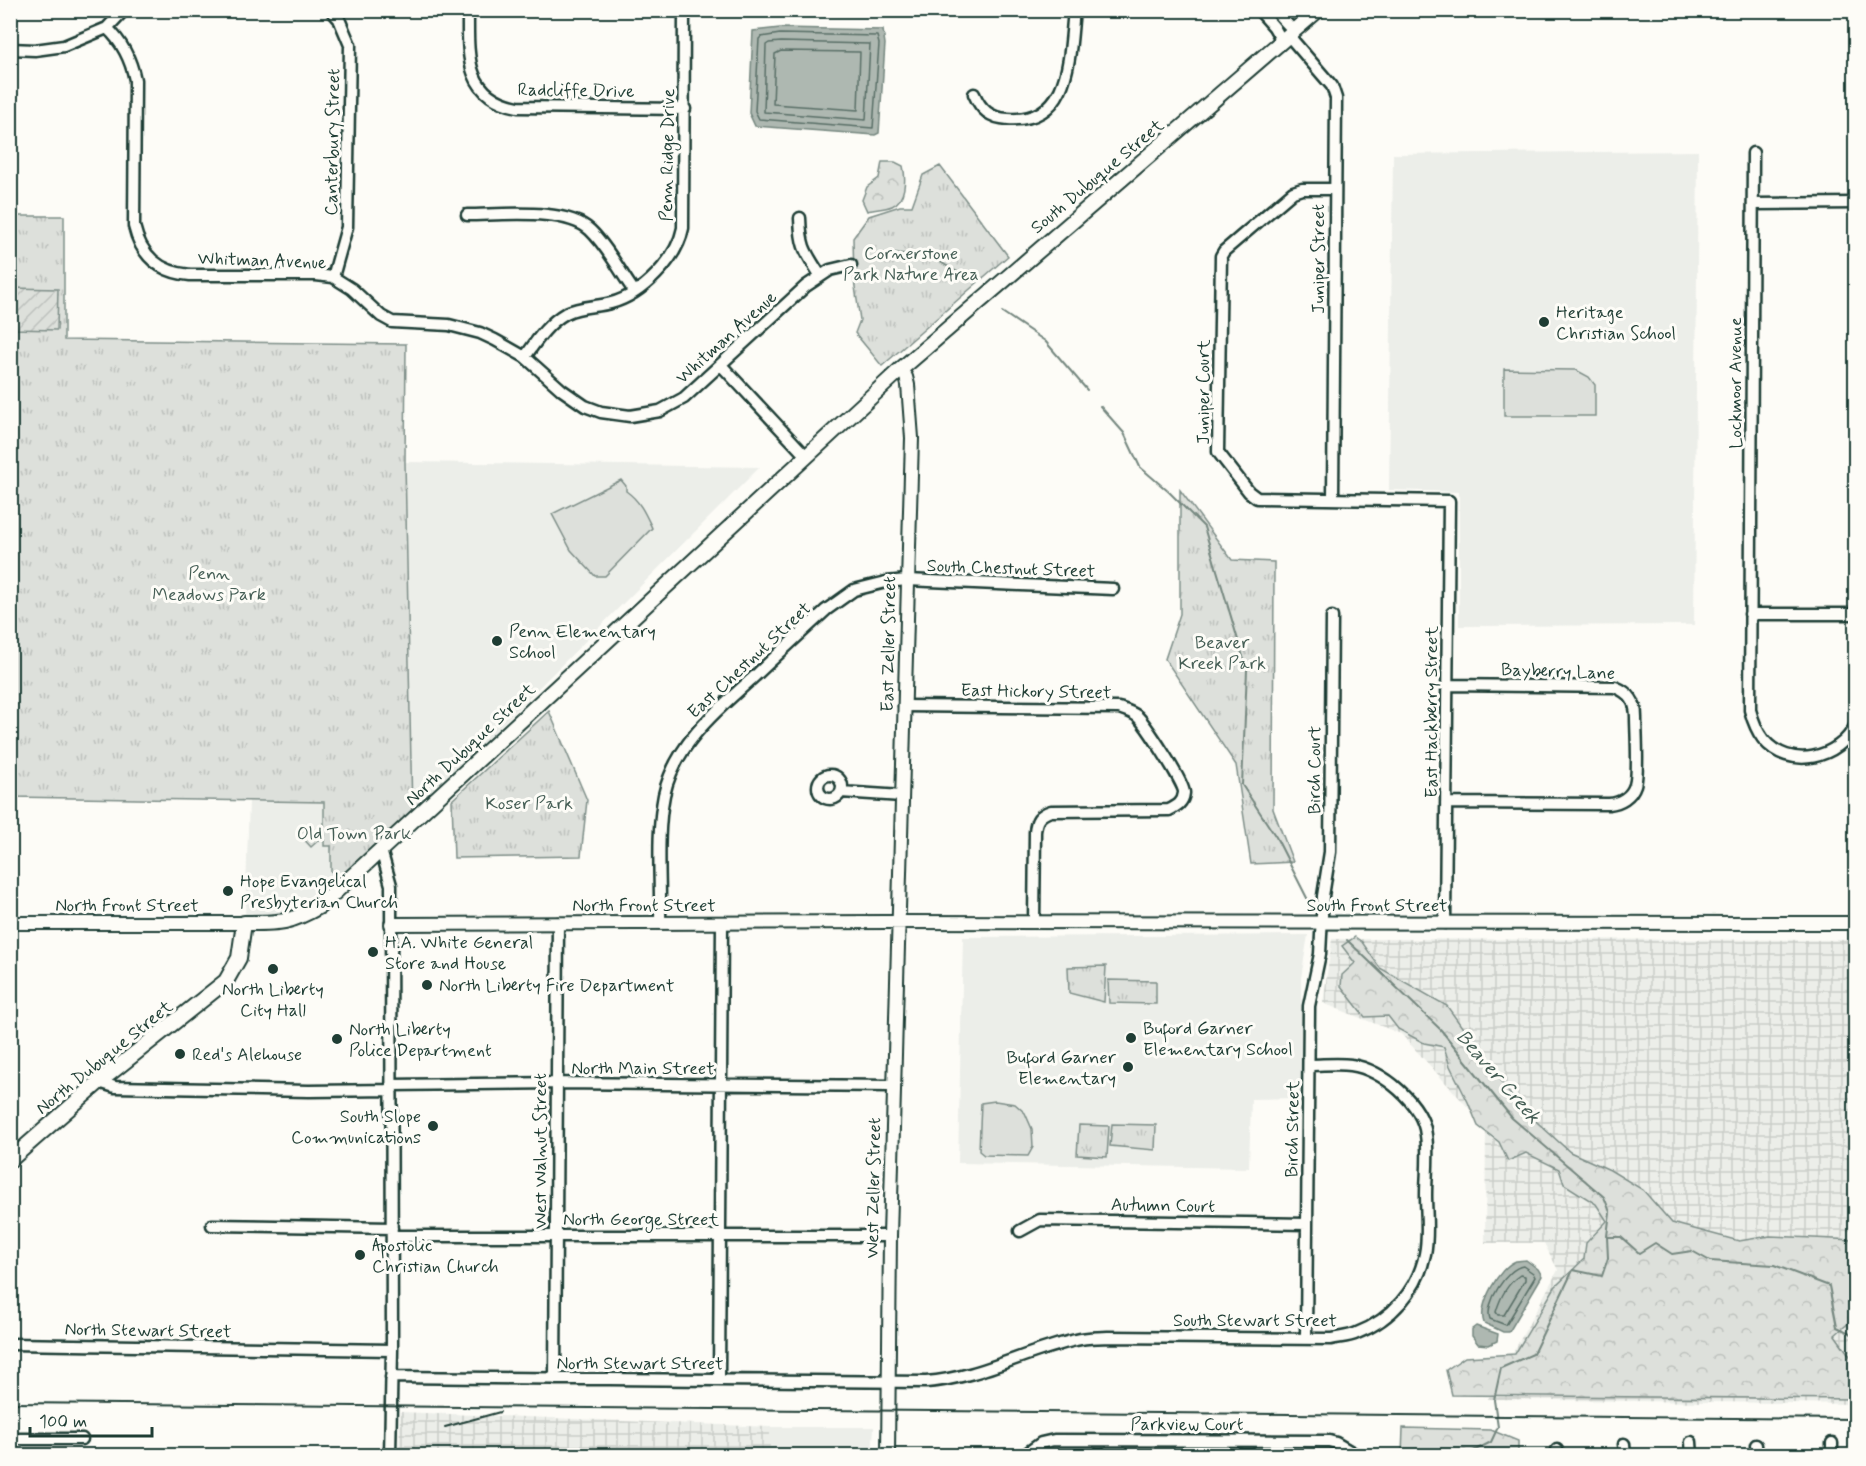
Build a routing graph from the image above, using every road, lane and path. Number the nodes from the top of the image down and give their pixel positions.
1 (124, 10) edge
2 (331, 10) edge
3 (468, 10) edge
4 (684, 10) edge
5 (1074, 10) edge
6 (1259, 10) edge
7 (1274, 10) edge
8 (1318, 10) edge
9 (106, 28) junction
10 (1288, 36) junction
11 (10, 49) edge
12 (974, 94) dead end
13 (684, 109) junction
14 (1753, 153) dead end
15 (1335, 189) junction
16 (1856, 203) edge
17 (1753, 204) junction
18 (467, 215) dead end
19 (800, 218) dead end
20 (851, 265) dead end
21 (820, 275) junction
22 (333, 277) junction
23 (634, 291) junction
24 (525, 357) junction
25 (721, 364) junction
26 (900, 370) junction
27 (806, 456) junction
28 (1333, 499) junction
29 (1449, 501) joint
30 (907, 580) junction
31 (1113, 589) dead end
32 (1750, 614) junction
33 (1856, 614) edge
34 (1332, 617) dead end
35 (1447, 685) junction
36 (904, 706) junction
37 (1856, 724) edge
38 (841, 792) dead end
39 (902, 796) junction
40 (1446, 803) junction
41 (381, 850) junction
42 (898, 922) junction
43 (1034, 922) junction
44 (1321, 922) junction
45 (10, 923) edge
46 (244, 923) junction
47 (558, 923) junction
48 (660, 923) junction
49 (722, 923) junction
50 (1445, 923) junction
51 (1856, 923) edge
52 (391, 924) junction
53 (1310, 1065) junction
54 (99, 1082) junction
55 (557, 1083) junction
56 (721, 1085) junction
57 (894, 1086) junction
58 (392, 1087) junction
59 (10, 1160) edge
60 (1307, 1224) junction
61 (212, 1225) dead end
62 (1020, 1231) dead end
63 (392, 1232) junction
64 (556, 1236) junction
65 (720, 1236) junction
66 (890, 1236) junction
67 (1306, 1338) junction
68 (10, 1344) edge
69 (392, 1350) junction
70 (392, 1377) junction
71 (555, 1379) junction
72 (719, 1380) junction
73 (889, 1382) junction
74 (10, 1438) edge
75 (82, 1439) dead end
76 (1691, 1442) dead end
77 (1832, 1443) dead end
78 (1353, 1453) dead end
79 (390, 1455) edge
80 (888, 1455) edge
81 (1023, 1455) edge
82 (1692, 1455) edge
83 (1832, 1455) edge

1 - 9 street
2 - 22 street, Canterbury Street
3 - 13 street, Radcliffe Drive
4 - 13 street, Penn Ridge Drive
5 - 12 street
6 - 10 street
7 - 10 street
8 - 10 main road, South Dubuque Street
9 - 11 street
9 - 22 street, Whitman Avenue
10 - 15 street, Juniper Street
10 - 26 main road, South Dubuque Street
13 - 23 street, Penn Ridge Drive
14 - 17 street, Lockmoor Avenue
15 - 28 street, Juniper Street
15 - 28 street, Juniper Court
16 - 17 street
17 - 32 street, Lockmoor Avenue
18 - 23 street
19 - 21 street
20 - 21 street, Whitman Avenue
21 - 25 street, Whitman Avenue
22 - 24 street, Whitman Avenue
23 - 24 street, Penn Ridge Drive
24 - 25 street, Whitman Avenue
25 - 27 street
26 - 27 main road, North Dubuque Street
26 - 30 street, East Zeller Street
27 - 41 main road, North Dubuque Street
28 - 29 street, Juniper Court
29 - 35 street, East Hackberry Street
30 - 31 street, South Chestnut Street
30 - 36 street, East Zeller Street
30 - 48 street, East Chestnut Street
32 - 33 street
32 - 37 street, Lockmoor Avenue
34 - 44 street, Birch Court
35 - 40 street, East Hackberry Street
35 - 40 street, Bayberry Lane
36 - 39 street, East Zeller Street
36 - 43 street, East Hickory Street
38 - 39 street
39 - 42 street, East Zeller Street
40 - 50 street, East Hackberry Street
41 - 46 main road, North Dubuque Street
41 - 52 street
42 - 43 street, South Front Street
42 - 49 street, North Front Street
42 - 57 street, West Zeller Street
43 - 44 street, South Front Street
44 - 50 street, South Front Street
44 - 53 street, Birch Street
45 - 46 street, North Front Street
46 - 54 main road, North Dubuque Street
47 - 48 street, North Front Street
47 - 52 street, North Front Street
47 - 55 street, West Walnut Street
48 - 49 street, North Front Street
49 - 56 street
50 - 51 street, South Front Street
52 - 58 street
53 - 60 street, Birch Street
53 - 67 street, South Stewart Street
54 - 58 street, North Main Street
54 - 59 main road, North Dubuque Street
55 - 56 street, North Main Street
55 - 58 street, North Main Street
55 - 64 street, West Walnut Street
56 - 57 street, North Main Street
56 - 65 street
57 - 66 street, West Zeller Street
58 - 63 street
60 - 62 street, Autumn Court
60 - 67 street, Birch Street
61 - 63 street, North George Street
63 - 64 street, North George Street
63 - 69 street
64 - 65 street, North George Street
64 - 71 street, West Walnut Street
65 - 66 street, North George Street
65 - 72 street
66 - 73 street, West Zeller Street
67 - 73 street, South Stewart Street
68 - 69 street, North Stewart Street
69 - 70 street
70 - 71 street, North Stewart Street
70 - 79 street
71 - 72 street, North Stewart Street
72 - 73 street, North Stewart Street
73 - 80 street, West Zeller Street
74 - 75 street
76 - 82 street
77 - 83 street
78 - 81 street, Parkview Court

